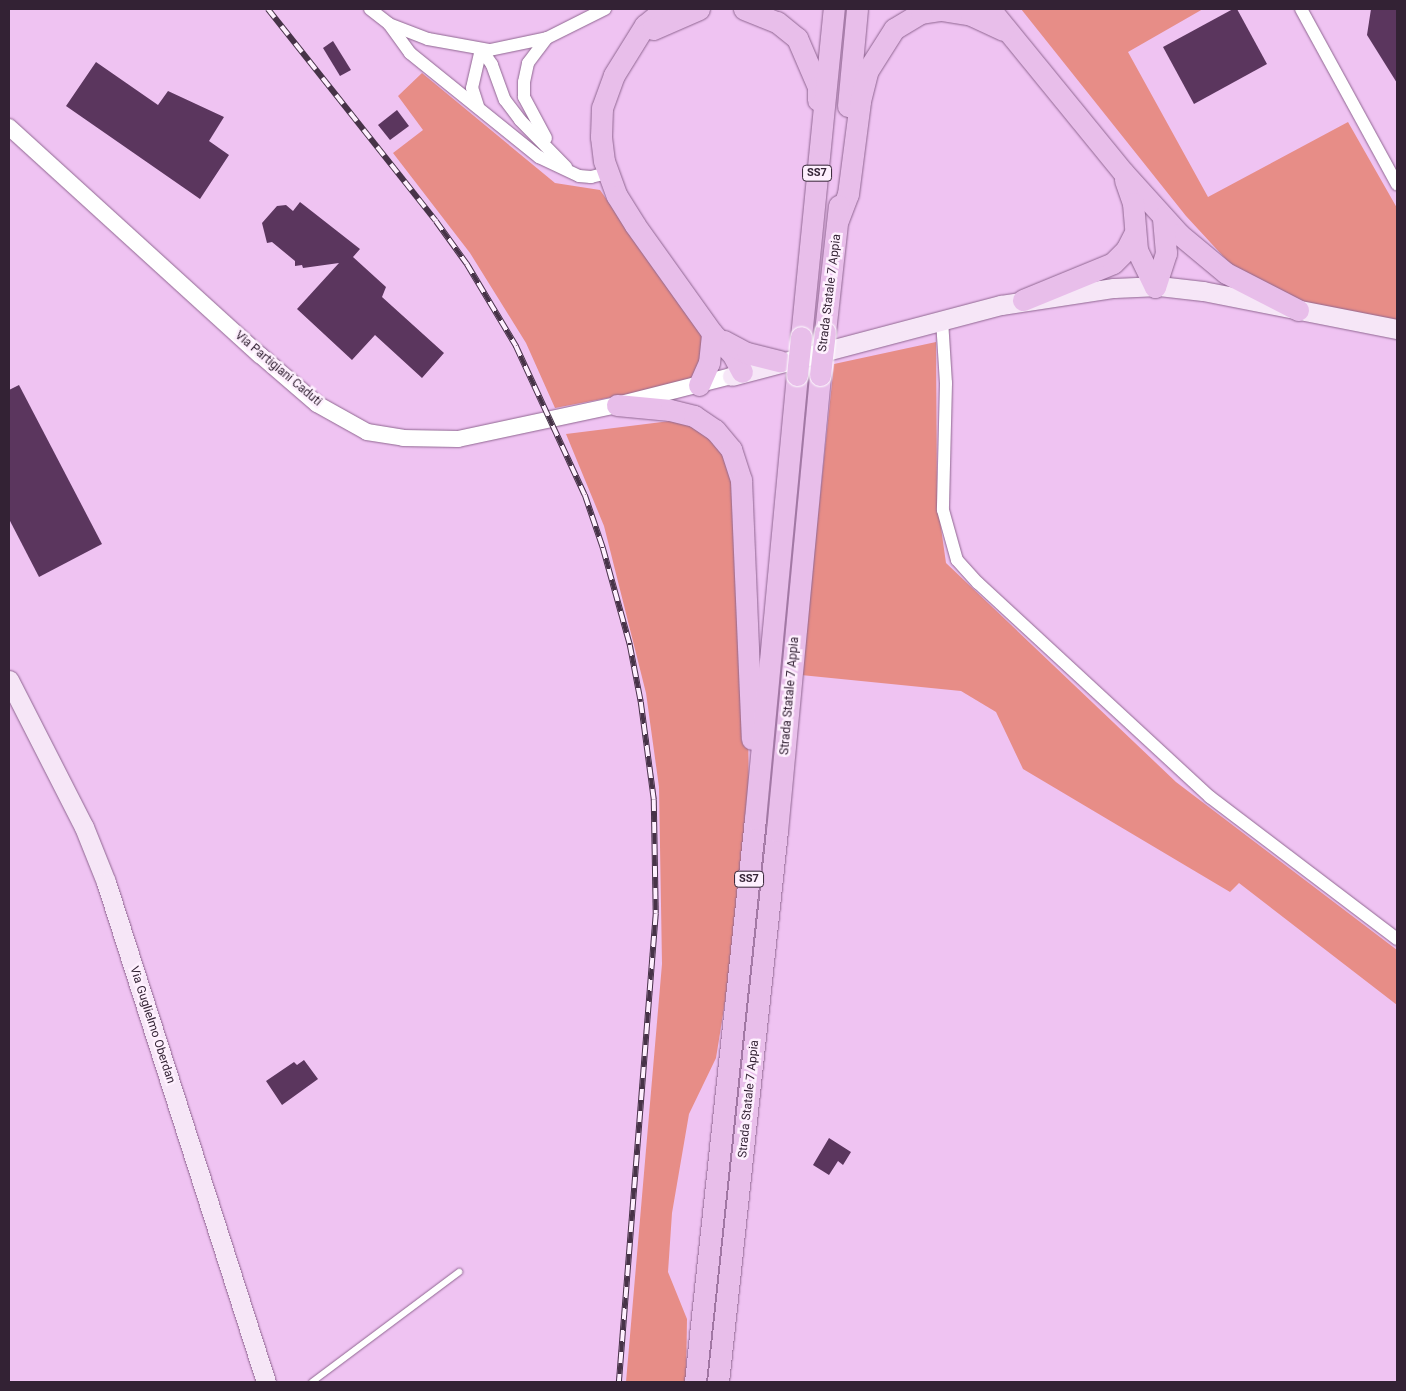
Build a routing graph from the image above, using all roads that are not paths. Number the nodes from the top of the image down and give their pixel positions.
1 (370, 9) edge
2 (606, 9) edge
3 (665, 9) edge
4 (699, 9) edge
5 (744, 9) edge
6 (834, 9) edge
7 (857, 9) edge
8 (990, 9) edge
9 (1301, 9) edge
10 (389, 24) junction
11 (1009, 33) junction
12 (547, 38) junction
13 (631, 45) junction
14 (481, 49) junction
15 (478, 106) junction
16 (9, 127) edge
17 (568, 169) junction
18 (1123, 172) junction
19 (608, 173) junction
20 (1397, 184) edge
21 (1163, 217) junction
22 (838, 220) junction
23 (1135, 232) junction
24 (810, 236) junction
25 (1155, 287) junction
26 (1023, 300) junction
27 (1298, 310) junction
28 (942, 320) junction
29 (1397, 329) edge
30 (712, 333) junction
31 (780, 361) junction
32 (737, 374) junction
33 (699, 385) junction
34 (617, 406) junction
35 (9, 680) edge
36 (756, 819) junction
37 (1397, 939) edge
38 (459, 1272) dead end
39 (266, 1382) edge
40 (312, 1382) edge
41 (695, 1382) edge
42 (718, 1382) edge

1 - 10 street
2 - 12 street
3 - 13 highway
4 - 13 highway
5 - 24 highway
6 - 24 highway, Strada Statale 7 Appia / SS7
7 - 22 highway, Strada Statale 7 Appia / SS7
8 - 11 highway
9 - 20 street
10 - 14 street
10 - 15 street
11 - 18 highway
11 - 22 highway
12 - 14 street
12 - 17 street
13 - 19 highway
14 - 15 street
14 - 17 street
15 - 17 street
16 - 34 street, Via Partigiani Caduti
17 - 19 street
18 - 21 highway
18 - 23 highway
19 - 30 highway
21 - 25 highway
21 - 27 highway
22 - 42 highway, Strada Statale 7 Appia / SS7, bridge
23 - 25 highway
23 - 26 highway
24 - 36 highway, Strada Statale 7 Appia / SS7, bridge
25 - 26 main road
25 - 27 main road
26 - 28 main road
27 - 29 main road
28 - 31 main road
28 - 37 street
30 - 31 highway
30 - 32 highway
30 - 33 highway
31 - 32 main road
32 - 33 street, Via Partigiani Caduti
33 - 34 street, Via Partigiani Caduti
34 - 36 highway
35 - 39 main road, Via Guglielmo Oberdan
36 - 41 highway, Strada Statale 7 Appia / SS7
38 - 40 lane

